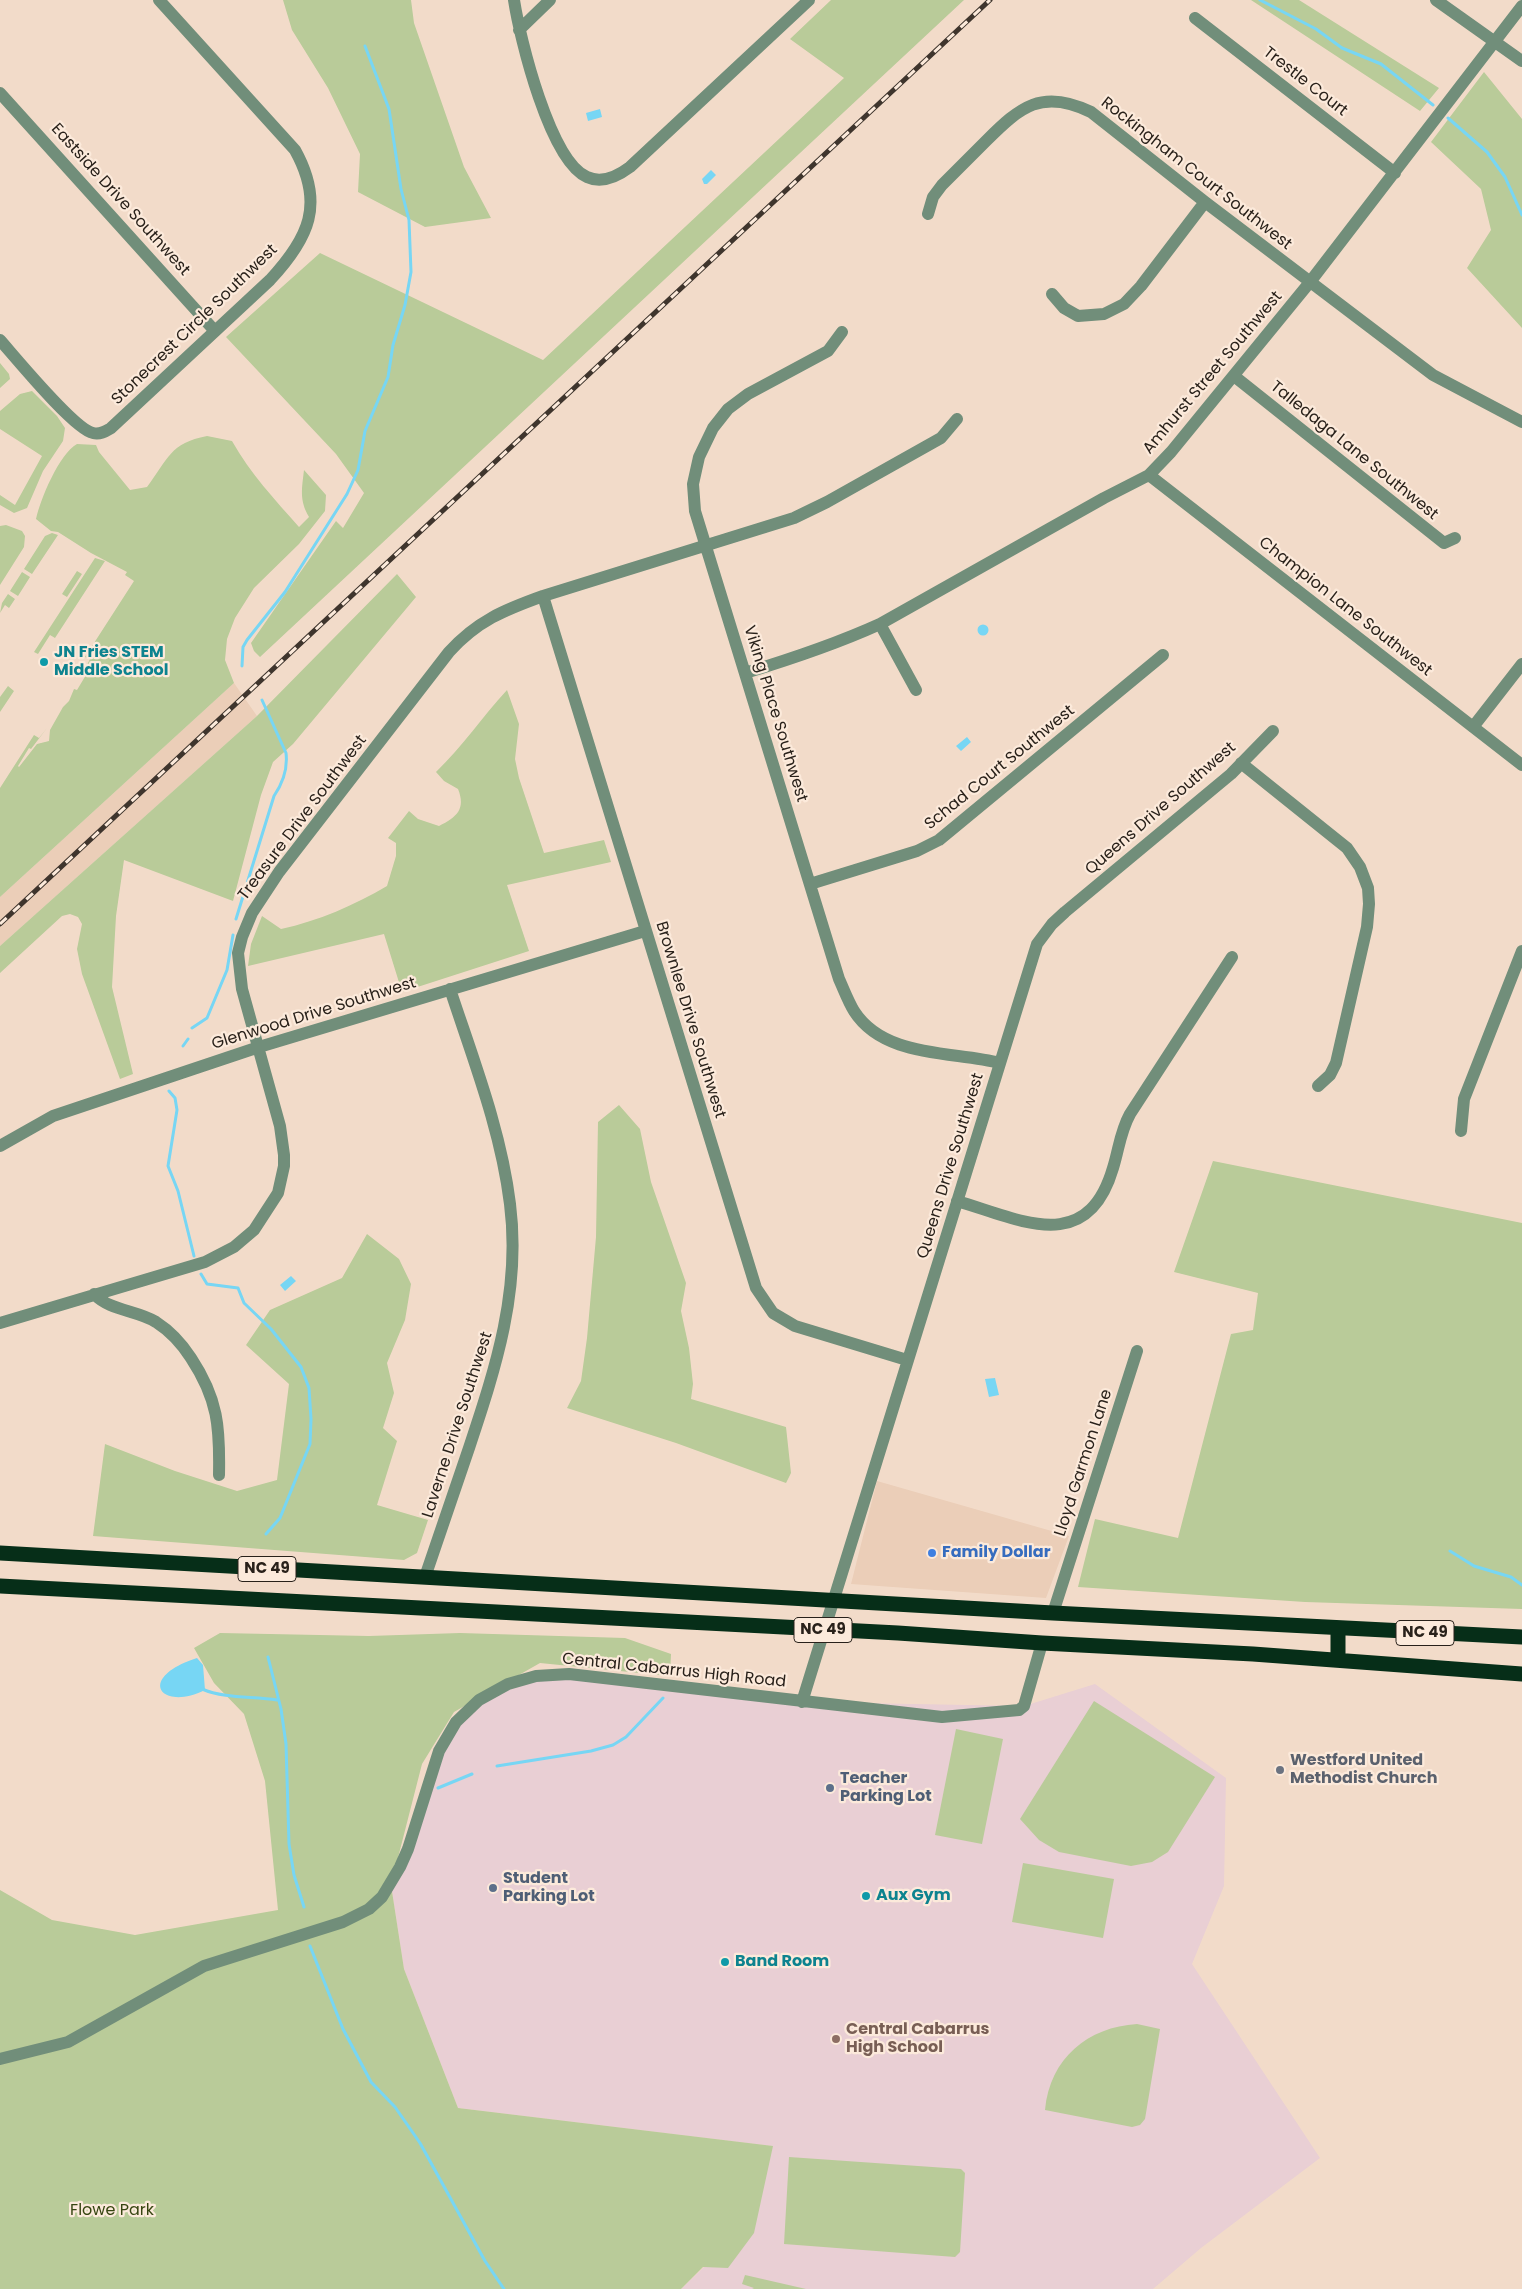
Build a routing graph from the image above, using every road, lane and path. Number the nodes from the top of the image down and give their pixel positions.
1 (159, 0) edge
2 (514, 0) edge
3 (550, 0) edge
4 (809, 0) edge
5 (1436, 0) edge
6 (1522, 6) edge
7 (1195, 18) dead end
8 (519, 30) junction
9 (1494, 42) junction
10 (1522, 61) edge
11 (0, 93) edge
12 (1395, 173) junction
13 (1205, 202) junction
14 (928, 214) dead end
15 (1310, 282) junction
16 (1052, 294) dead end
17 (214, 330) junction
18 (842, 332) dead end
19 (0, 340) edge
20 (1234, 376) junction
21 (956, 419) dead end
22 (1522, 422) edge
23 (1149, 475) junction
24 (1455, 538) dead end
25 (706, 545) junction
26 (543, 596) junction
27 (880, 624) junction
28 (1163, 655) dead end
29 (1522, 664) edge
30 (745, 673) junction
31 (916, 690) dead end
32 (1473, 728) junction
33 (1273, 731) dead end
34 (1241, 763) junction
35 (1522, 765) edge
36 (810, 884) junction
37 (645, 931) junction
38 (1522, 951) edge
39 (1232, 957) dead end
40 (450, 989) junction
41 (259, 1047) junction
42 (1000, 1063) junction
43 (1318, 1086) dead end
44 (1461, 1131) dead end
45 (0, 1146) edge
46 (957, 1201) junction
47 (94, 1294) junction
48 (0, 1323) edge
49 (1137, 1351) dead end
50 (907, 1360) junction
51 (219, 1475) dead end
52 (0, 1553) edge
53 (425, 1577) junction
54 (0, 1586) edge
55 (833, 1600) junction
56 (1053, 1613) junction
57 (1338, 1628) junction
58 (826, 1630) junction
59 (1522, 1637) edge
60 (1042, 1643) junction
61 (1338, 1660) junction
62 (1522, 1674) edge
63 (802, 1702) junction
64 (0, 2059) edge

1 - 17 street, Stonecrest Circle Southwest
2 - 8 street
3 - 8 street
4 - 8 street
5 - 9 street
6 - 9 street, Amhurst Street Southwest
7 - 12 street, Trestle Court
9 - 10 street
9 - 12 street, Amhurst Street Southwest
11 - 17 street, Eastside Drive Southwest
12 - 15 street, Amhurst Street Southwest
13 - 14 street, Rockingham Court Southwest
13 - 15 street, Rockingham Court Southwest
13 - 16 street
15 - 20 street, Amhurst Street Southwest
15 - 22 street, Rockingham Court Southwest
17 - 19 street, Stonecrest Circle Southwest
18 - 25 street, Viking Place Southwest
20 - 23 street, Amhurst Street Southwest
20 - 24 street, Talledaga Lane Southwest
21 - 25 street, Treasure Drive Southwest
23 - 27 street, Amhurst Street Southwest
23 - 32 street, Champion Lane Southwest
25 - 26 street, Treasure Drive Southwest
25 - 30 street, Viking Place Southwest
26 - 37 street, Brownlee Drive Southwest
26 - 41 street, Treasure Drive Southwest
27 - 30 street, Amhurst Street Southwest
27 - 31 street
28 - 36 street, Schad Court Southwest
29 - 32 street
30 - 36 street, Viking Place Southwest
32 - 35 street, Champion Lane Southwest
33 - 34 street, Queens Drive Southwest
34 - 42 street, Queens Drive Southwest
34 - 43 street
36 - 42 street, Viking Place Southwest
37 - 40 street, Glenwood Drive Southwest
37 - 50 street, Brownlee Drive Southwest
38 - 44 street
39 - 46 street
40 - 41 street, Glenwood Drive Southwest
40 - 53 street, Laverne Drive Southwest
41 - 45 street, Glenwood Drive Southwest
41 - 47 street, Treasure Drive Southwest
42 - 46 street, Queens Drive Southwest
46 - 50 street, Queens Drive Southwest
47 - 48 street, Treasure Drive Southwest
47 - 51 street
49 - 56 street, Lloyd Garmon Lane
50 - 55 street, Queens Drive Southwest
52 - 53 highway, NC 49 / NC 49
53 - 55 highway, NC 49 / NC 49
54 - 58 highway, NC 49
55 - 56 highway, NC 49
55 - 58 street, Queens Drive Southwest
56 - 57 highway, NC 49
57 - 59 highway, NC 49
57 - 61 highway
58 - 60 highway, NC 49
58 - 63 street, Queens Drive Southwest
60 - 61 highway, NC 49
60 - 63 street, Central Cabarrus High Road
61 - 62 highway, NC 49
63 - 64 street, Central Cabarrus High Road

